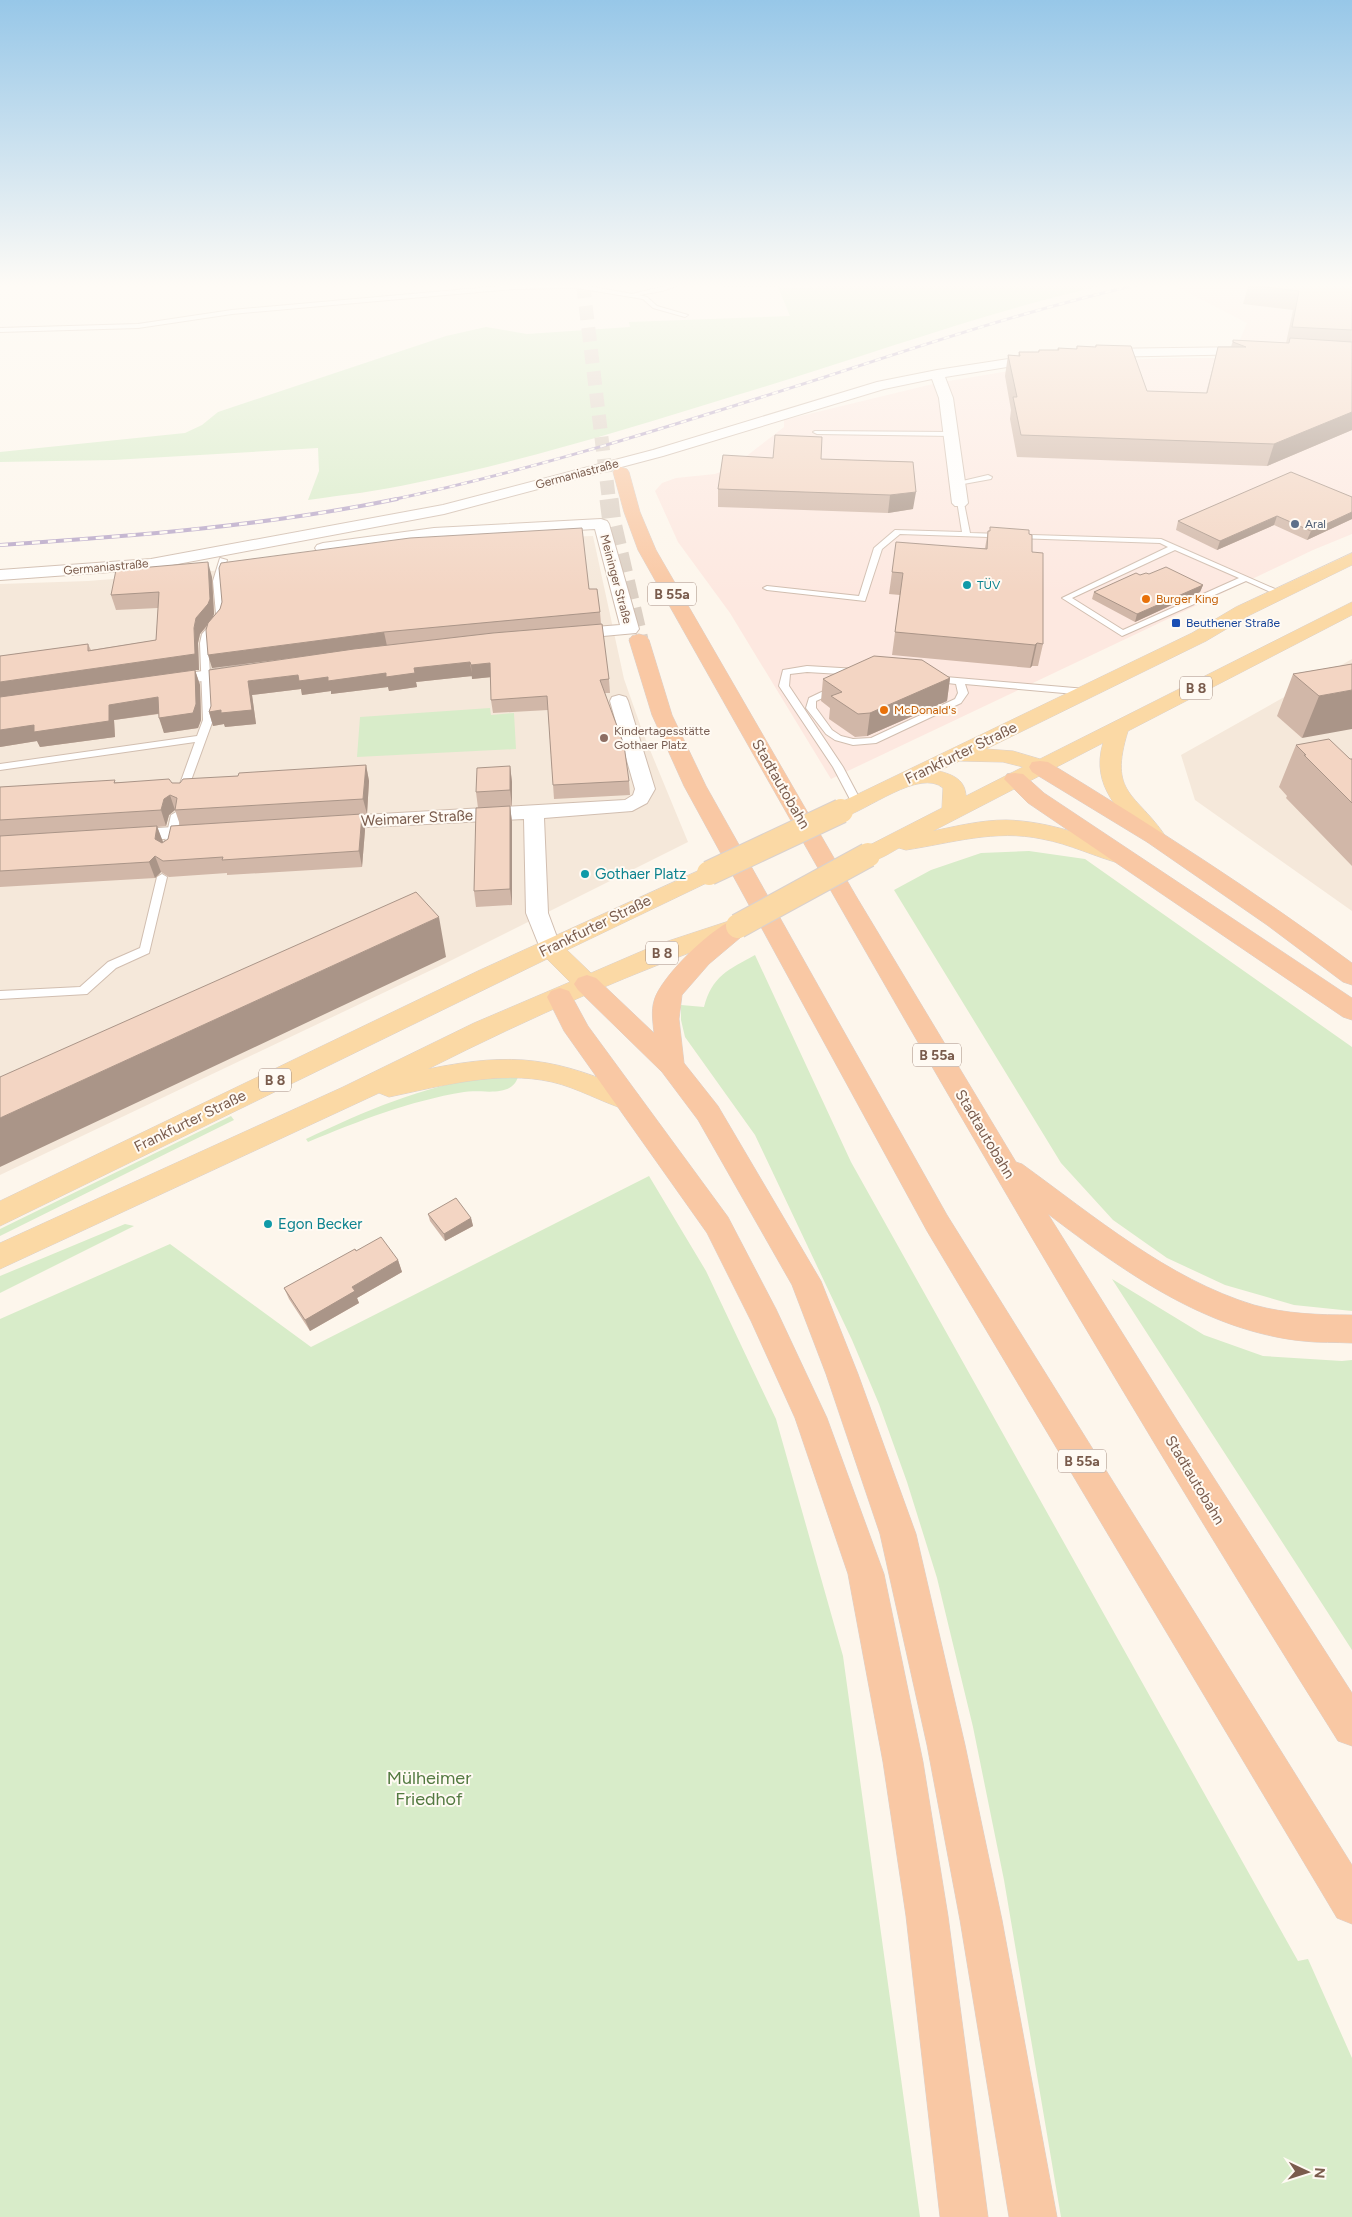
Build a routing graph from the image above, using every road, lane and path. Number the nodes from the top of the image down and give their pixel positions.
1 (873, 387) edge
2 (942, 387) edge
3 (817, 432) dead end
4 (951, 434) junction
5 (621, 472) tunnel mouth
6 (988, 477) dead end
7 (958, 483) junction
8 (960, 503) joint
9 (571, 526) joint
10 (966, 535) junction
11 (1175, 547) junction
12 (217, 557) junction
13 (1352, 558) edge
14 (0, 575) edge
15 (1246, 578) junction
16 (768, 588) dead end
17 (1280, 593) junction
18 (1352, 608) edge
19 (551, 635) edge
20 (639, 640) tunnel mouth
21 (261, 668) edge
22 (206, 676) junction
23 (924, 678) edge
24 (960, 681) junction
25 (146, 684) edge
26 (1086, 692) junction
27 (619, 701) dead end
28 (1020, 725) junction
29 (1119, 726) junction
30 (201, 738) junction
31 (1008, 756) junction
32 (950, 758) junction
33 (0, 767) edge
34 (1040, 767) junction
35 (909, 778) junction
36 (1015, 779) junction
37 (181, 795) edge
38 (849, 807) junction
39 (953, 810) junction
40 (534, 811) junction
41 (174, 824) junction
42 (309, 825) edge
43 (220, 830) edge
44 (105, 837) edge
45 (1154, 837) junction
46 (875, 851) junction
47 (167, 854) edge
48 (1122, 857) junction
49 (162, 877) edge
50 (738, 926) junction
51 (550, 948) junction
52 (1352, 976) edge
53 (573, 991) junction
54 (0, 995) edge
55 (1352, 1011) edge
56 (671, 1065) junction
57 (353, 1094) junction
58 (627, 1100) junction
59 (1003, 1165) junction
60 (0, 1214) edge
61 (0, 1257) edge
62 (1352, 1329) edge
63 (1352, 1727) edge
64 (1352, 1904) edge
65 (964, 2217) edge
66 (1033, 2217) edge

1 - 12 street, Germaniastraße
2 - 4 street
3 - 4 lane
4 - 7 street
5 - 59 highway, Stadtautobahn / B 55a
6 - 7 lane
7 - 8 street
8 - 10 lane
9 - 12 street, Germaniastraße
9 - 19 street, Meininger Straße
10 - 11 lane
10 - 16 lane
11 - 15 lane
11 - 15 lane
12 - 14 street, Germaniastraße
12 - 22 lane
13 - 17 main road, Frankfurter Straße / B 8
15 - 17 lane
17 - 26 main road, Frankfurter Straße / B 8
18 - 29 main road, B 8
20 - 64 highway, B 55a
21 - 22 street
22 - 25 street
22 - 30 lane
23 - 24 lane
24 - 26 lane
24 - 38 lane
26 - 28 main road, Frankfurter Straße / B 8
27 - 40 street
28 - 31 main road
28 - 32 main road, Frankfurter Straße / B 8
29 - 34 main road, B 8
29 - 45 main road
30 - 33 lane
30 - 37 lane
31 - 32 main road
31 - 34 main road
31 - 36 main road
32 - 35 main road, Frankfurter Straße / B 8
34 - 36 main road, B 8
34 - 45 highway
35 - 38 main road, Frankfurter Straße / B 8
35 - 39 main road
36 - 39 main road, B 8
36 - 48 highway
38 - 51 main road, Frankfurter Straße / B 8, bridge
39 - 46 main road, B 8
40 - 42 street, Weimarer Straße
40 - 51 street
41 - 43 street
41 - 44 street
41 - 47 lane
45 - 52 highway
46 - 48 main road
46 - 50 main road, B 8, bridge
48 - 55 highway
49 - 54 lane
50 - 53 main road, B 8
50 - 56 highway
51 - 53 main road
51 - 60 main road, Frankfurter Straße / B 8
53 - 56 highway
53 - 57 main road, B 8
53 - 58 highway
56 - 66 highway
57 - 58 main road
57 - 61 main road, B 8
58 - 65 highway
59 - 62 highway
59 - 63 highway, Stadtautobahn / B 55a

